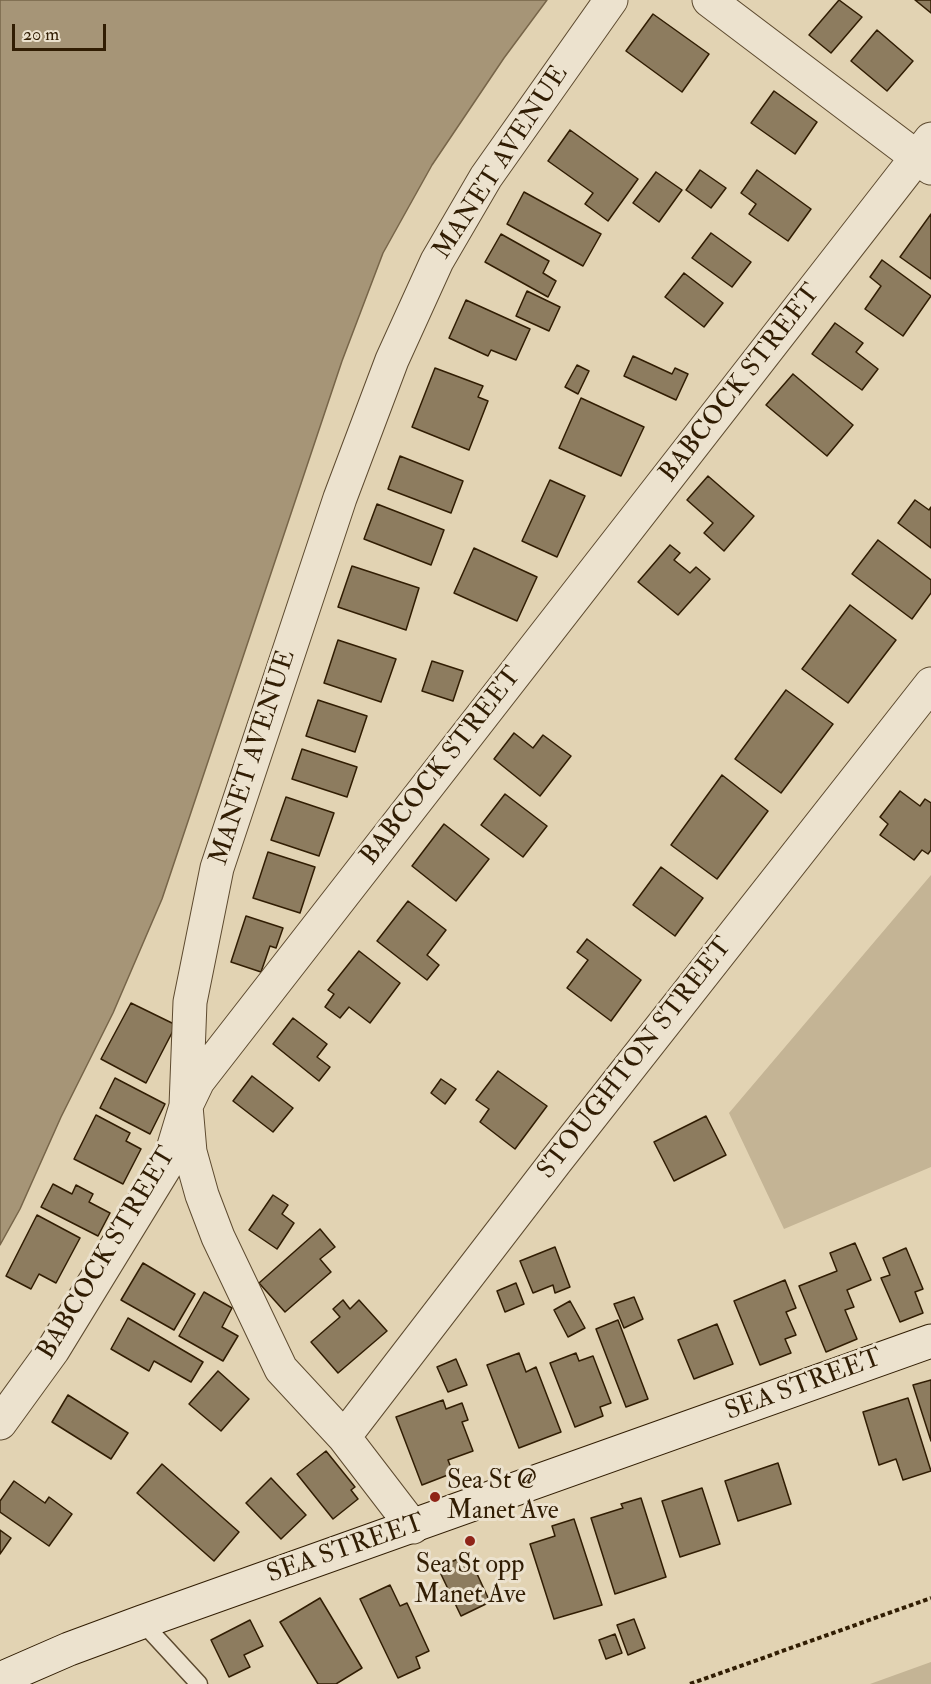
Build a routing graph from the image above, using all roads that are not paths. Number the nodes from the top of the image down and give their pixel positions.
1 (611, 0) edge
2 (709, 0) edge
3 (927, 155) edge
4 (931, 684) edge
5 (186, 1106) junction
6 (931, 1341) edge
7 (0, 1423) edge
8 (344, 1437) junction
9 (413, 1527) junction
10 (142, 1622) junction
11 (18, 1677) edge
12 (199, 1684) edge

1 - 5 street, MANET AVENUE
2 - 3 street
3 - 5 street, BABCOCK STREET
4 - 8 street, STOUGHTON STREET
5 - 7 street, BABCOCK STREET
5 - 8 street, MANET AVENUE
6 - 9 street, SEA STREET
8 - 9 street, MANET AVENUE
9 - 10 street, SEA STREET
10 - 11 street, SEA STREET
10 - 12 lane

